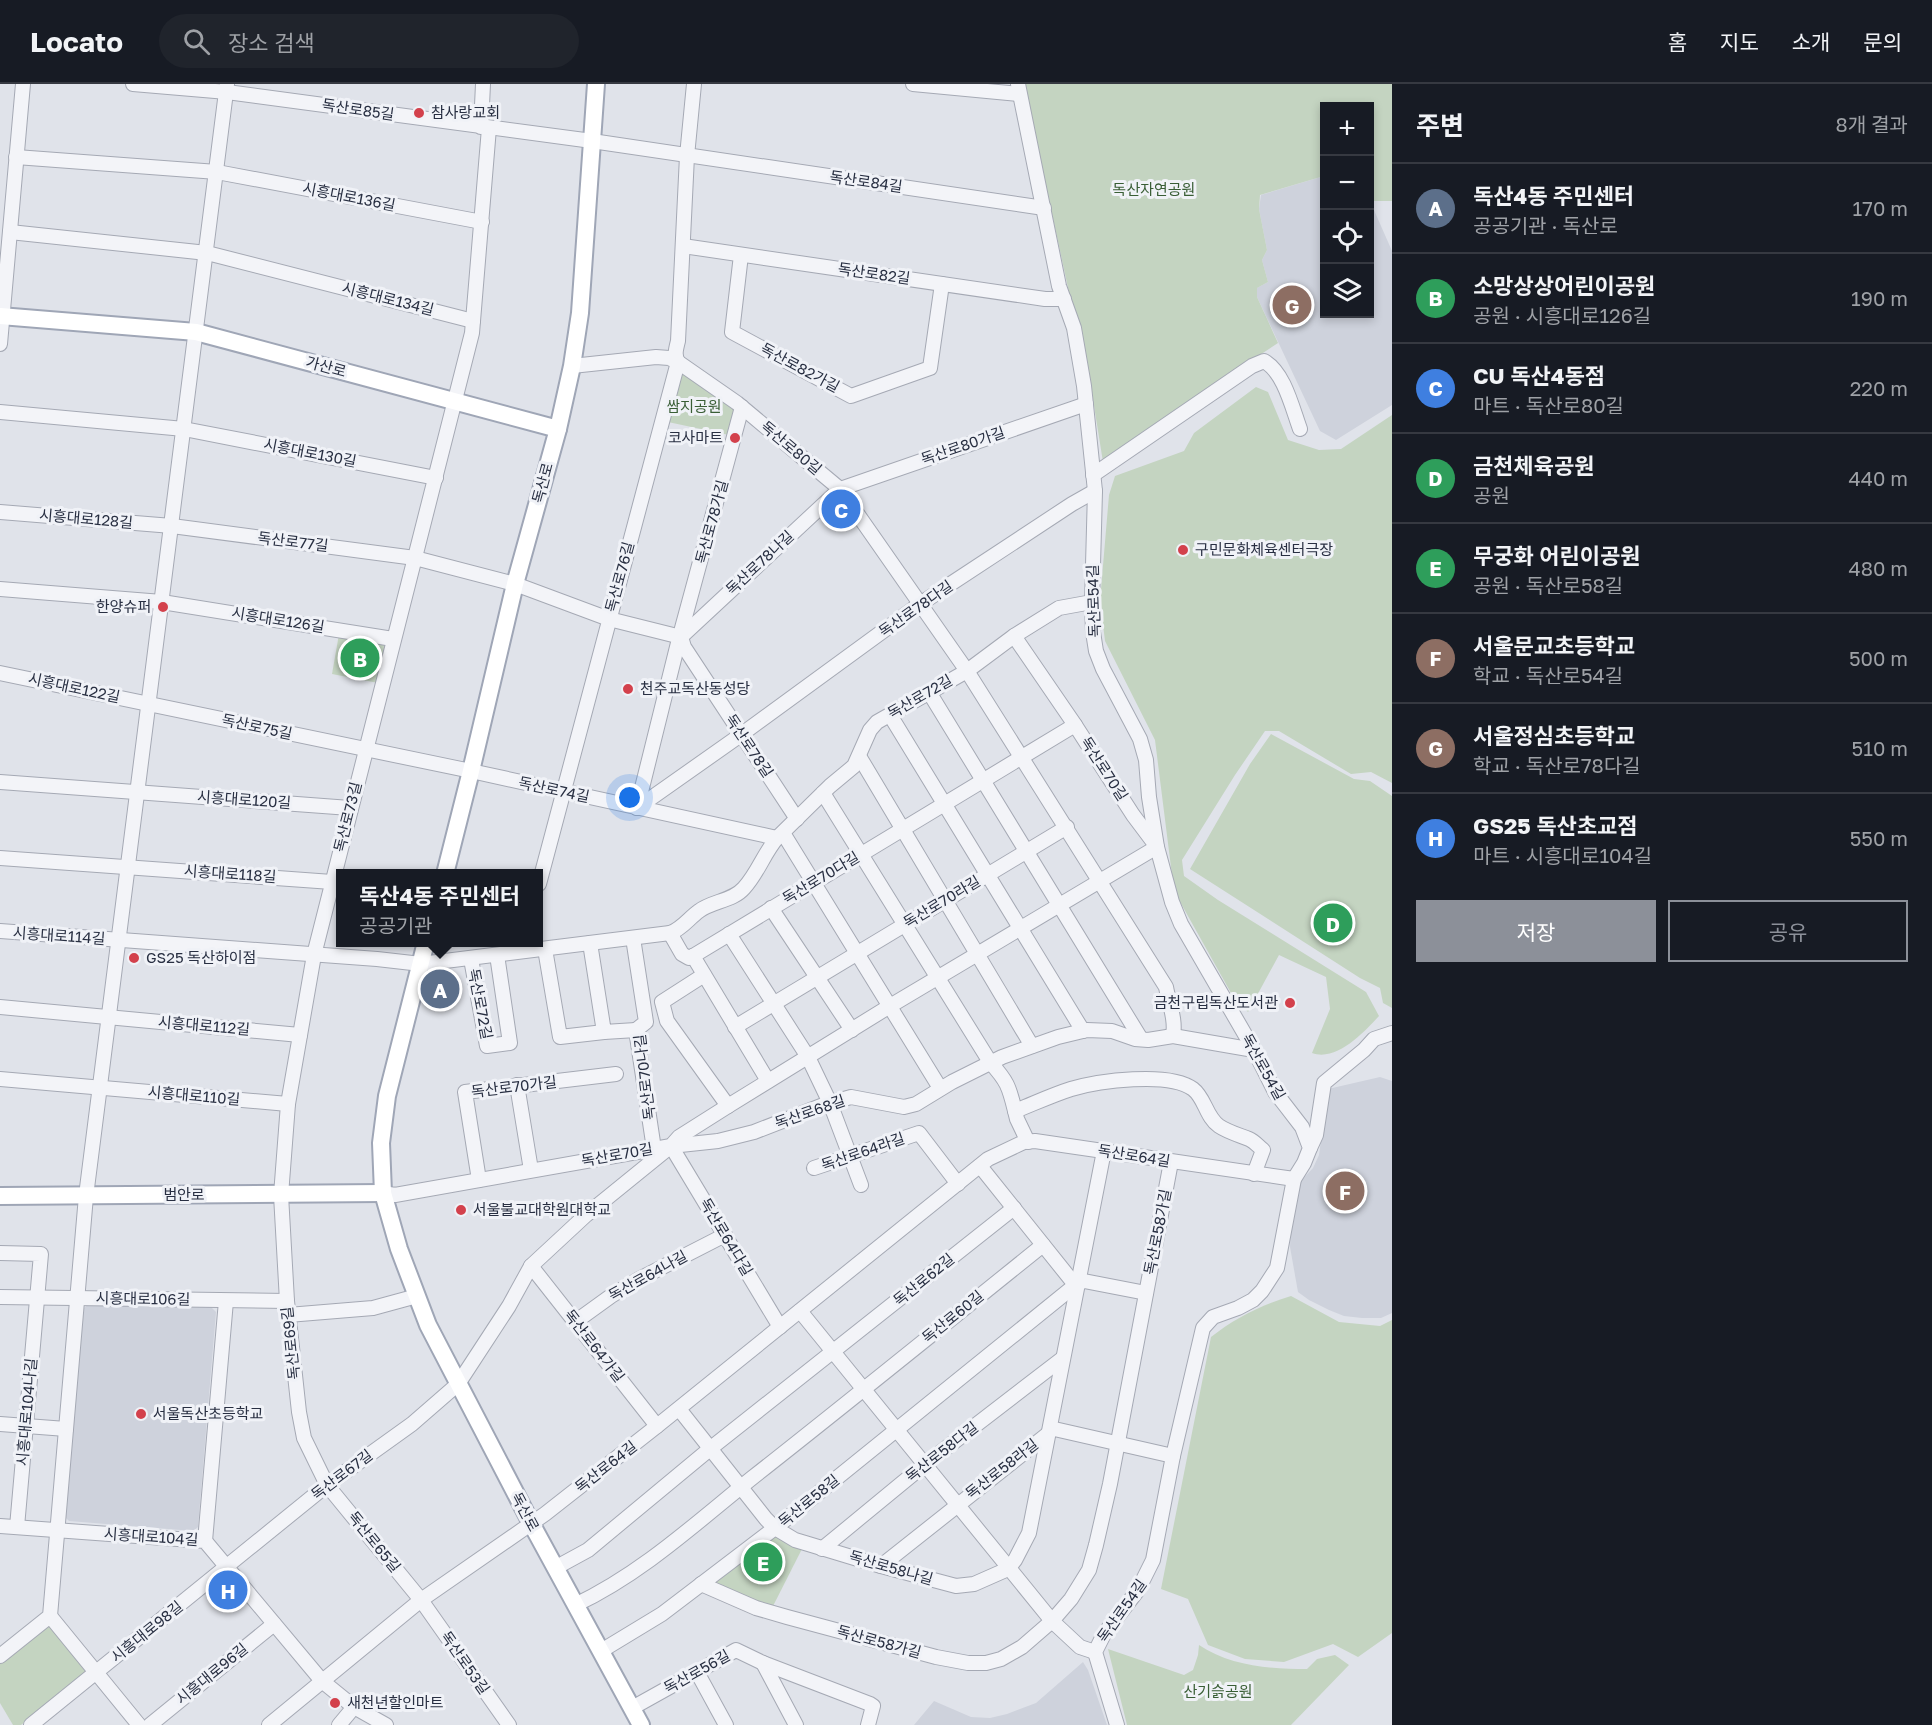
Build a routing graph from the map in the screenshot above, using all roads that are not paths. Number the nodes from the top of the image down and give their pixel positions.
1 (23, 84) edge
2 (133, 84) edge
3 (483, 84) edge
4 (597, 84) edge
5 (693, 84) edge
6 (913, 84) edge
7 (227, 88) edge
8 (1019, 89) edge
9 (485, 127) junction
10 (592, 141) junction
11 (687, 156) junction
12 (16, 157) junction
13 (217, 172) junction
14 (1044, 208) junction
15 (482, 222) junction
16 (10, 232) junction
17 (683, 246) junction
18 (207, 253) junction
19 (741, 255) junction
20 (942, 284) junction
21 (1064, 298) junction
22 (1, 317) edge
23 (473, 321) junction
24 (196, 332) junction
25 (0, 344) edge
26 (678, 362) junction
27 (572, 366) junction
28 (456, 402) junction
29 (1086, 404) junction
30 (742, 407) junction
31 (0, 412) edge
32 (184, 429) junction
33 (558, 429) junction
34 (1300, 429) dead end
35 (1093, 475) junction
36 (436, 478) junction
37 (840, 489) junction
38 (1095, 491) junction
39 (0, 512) edge
40 (172, 526) junction
41 (415, 558) junction
42 (515, 584) junction
43 (0, 589) edge
44 (162, 602) junction
45 (1092, 602) junction
46 (920, 604) junction
47 (609, 619) junction
48 (1014, 636) junction
49 (681, 637) junction
50 (393, 639) junction
51 (967, 670) junction
52 (0, 673) edge
53 (929, 692) junction
54 (149, 704) junction
55 (890, 715) junction
56 (1075, 725) junction
57 (742, 734) junction
58 (365, 749) junction
59 (859, 756) junction
60 (1022, 756) junction
61 (471, 771) junction
62 (982, 780) junction
63 (0, 782) edge
64 (138, 792) junction
65 (563, 792) junction
66 (823, 793) junction
67 (944, 803) junction
68 (350, 808) junction
69 (637, 808) junction
70 (797, 819) junction
71 (1067, 827) junction
72 (902, 829) junction
73 (780, 835) junction
74 (1157, 846) junction
75 (1026, 852) junction
76 (861, 854) junction
77 (0, 858) edge
78 (128, 867) junction
79 (446, 869) edge
80 (543, 869) edge
81 (987, 875) junction
82 (1101, 880) junction
83 (332, 882) junction
84 (814, 882) junction
85 (945, 900) junction
86 (1059, 905) junction
87 (771, 908) junction
88 (904, 924) junction
89 (1020, 928) junction
90 (0, 931) edge
91 (670, 933) junction
92 (729, 934) junction
93 (633, 938) junction
94 (119, 940) junction
95 (590, 943) junction
96 (425, 947) edge
97 (522, 947) edge
98 (544, 949) junction
99 (857, 952) junction
100 (314, 954) junction
101 (977, 954) junction
102 (497, 955) junction
103 (693, 956) junction
104 (471, 959) junction
105 (421, 964) junction
106 (704, 975) junction
107 (817, 977) junction
108 (938, 978) junction
109 (774, 1004) junction
110 (890, 1006) junction
111 (0, 1007) edge
112 (109, 1017) junction
113 (735, 1027) junction
114 (636, 1030) junction
115 (852, 1030) junction
116 (1083, 1031) junction
117 (604, 1032) junction
118 (1392, 1032) edge
119 (300, 1035) junction
120 (1173, 1036) junction
121 (1141, 1039) junction
122 (1032, 1046) junction
123 (1254, 1050) junction
124 (808, 1057) junction
125 (990, 1062) junction
126 (616, 1074) dead end
127 (0, 1079) edge
128 (768, 1081) junction
129 (517, 1085) junction
130 (100, 1087) junction
131 (940, 1089) junction
132 (830, 1103) junction
133 (288, 1104) junction
134 (728, 1106) junction
135 (1015, 1111) junction
136 (1028, 1142) junction
137 (672, 1146) junction
138 (1310, 1148) junction
139 (654, 1149) junction
140 (1104, 1150) junction
141 (850, 1156) junction
142 (1171, 1161) junction
143 (980, 1166) junction
144 (814, 1168) dead end
145 (531, 1170) junction
146 (1254, 1174) junction
147 (1294, 1179) junction
148 (479, 1180) junction
149 (958, 1184) junction
150 (861, 1185) dead end
151 (382, 1193) junction
152 (281, 1195) junction
153 (0, 1196) edge
154 (86, 1196) junction
155 (1014, 1208) junction
156 (724, 1234) junction
157 (1043, 1245) junction
158 (0, 1253) edge
159 (531, 1266) junction
160 (1078, 1283) junction
161 (1146, 1293) junction
162 (417, 1296) junction
163 (0, 1297) edge
164 (38, 1298) junction
165 (77, 1298) junction
166 (226, 1300) junction
167 (0, 1302) edge
168 (287, 1308) junction
169 (800, 1311) junction
170 (574, 1322) junction
171 (780, 1327) junction
172 (833, 1352) junction
173 (1063, 1358) junction
174 (458, 1384) junction
175 (864, 1390) junction
176 (680, 1408) junction
177 (0, 1424) edge
178 (26, 1426) junction
179 (657, 1426) junction
180 (66, 1430) junction
181 (896, 1430) junction
182 (1049, 1431) junction
183 (1117, 1443) junction
184 (711, 1448) junction
185 (1173, 1456) junction
186 (924, 1465) junction
187 (327, 1485) junction
188 (741, 1486) junction
189 (956, 1505) junction
190 (531, 1523) junction
191 (0, 1526) edge
192 (17, 1527) junction
193 (775, 1528) junction
194 (58, 1530) junction
195 (205, 1541) junction
196 (822, 1549) junction
197 (881, 1566) junction
198 (227, 1567) junction
199 (555, 1568) junction
200 (1008, 1569) junction
201 (701, 1584) junction
202 (421, 1600) junction
203 (575, 1605) junction
204 (50, 1616) junction
205 (1052, 1622) junction
206 (274, 1624) junction
207 (601, 1651) junction
208 (1095, 1652) junction
209 (0, 1656) edge
210 (763, 1663) junction
211 (697, 1672) junction
212 (96, 1673) junction
213 (322, 1681) junction
214 (354, 1707) junction
215 (632, 1708) junction
216 (31, 1725) edge
217 (139, 1725) edge
218 (150, 1725) edge
219 (268, 1725) edge
220 (339, 1725) edge
221 (386, 1725) edge
222 (509, 1725) edge
223 (641, 1725) edge
224 (726, 1725) edge
225 (795, 1725) edge
226 (868, 1725) edge
227 (1117, 1725) edge

1 - 12 street
2 - 7 street, 독산로85길
3 - 9 street
4 - 10 main road, 독산로
5 - 11 street
6 - 8 street
7 - 9 street, 독산로85길
7 - 13 street
8 - 14 street, 독산로54길
9 - 10 street, 독산로85길
9 - 15 street
10 - 11 street, 독산로84길
10 - 27 main road, 독산로
11 - 14 street, 독산로84길
11 - 17 street
12 - 13 street, 시흥대로136길
12 - 16 street
13 - 15 street, 시흥대로136길
13 - 18 street
14 - 21 street, 독산로54길
15 - 23 street
16 - 18 street, 시흥대로134길
16 - 22 street
17 - 19 street, 독산로82길
17 - 26 street
18 - 23 street, 시흥대로134길
18 - 24 street
19 - 20 street, 독산로82길
19 - 20 street, 독산로82가길
20 - 21 street, 독산로82길
21 - 29 street, 독산로54길
22 - 24 main road, 가산로
22 - 25 street
23 - 28 street
24 - 28 main road, 가산로
24 - 32 street
26 - 27 street, 독산로80길
26 - 30 street, 독산로80길
26 - 47 street, 독산로76길
27 - 33 main road, 독산로
28 - 33 main road, 가산로
28 - 36 street
29 - 35 street, 독산로54길
29 - 37 street, 독산로80가길
30 - 37 street, 독산로80길
30 - 49 street, 독산로78가길
31 - 32 street, 시흥대로130길
32 - 36 street, 시흥대로130길
32 - 40 street
33 - 42 main road, 독산로
34 - 35 street
35 - 38 street, 독산로54길
36 - 41 street
37 - 46 street, 독산로80길
37 - 49 street, 독산로78나길
38 - 45 street, 독산로54길
38 - 46 street, 독산로78다길
39 - 40 street, 시흥대로128길
40 - 41 street, 독산로77길
40 - 44 street
41 - 42 street, 독산로77길
41 - 50 street
42 - 47 street
42 - 61 main road, 독산로
43 - 44 street, 시흥대로126길
44 - 50 street, 시흥대로126길
44 - 54 street
45 - 48 street, 독산로72길
45 - 74 street, 독산로54길
46 - 51 street, 독산로80길
46 - 57 street, 독산로78다길
47 - 49 street
47 - 65 street, 독산로76길
48 - 51 street, 독산로72길
48 - 56 street, 독산로70길
49 - 57 street, 독산로78길
49 - 69 street
50 - 58 street
51 - 53 street, 독산로72길
51 - 60 street, 독산로72길
52 - 54 street, 시흥대로122길
53 - 55 street, 독산로72길
53 - 62 street
54 - 58 street, 독산로75길
54 - 64 street
55 - 59 street, 독산로72길
55 - 67 street
56 - 60 street, 독산로70다길
56 - 74 street, 독산로70길
57 - 69 street
57 - 70 street, 독산로78길
58 - 61 street, 독산로75길
58 - 68 street, 독산로73길
59 - 66 street, 독산로72길
59 - 72 street
60 - 62 street, 독산로70다길
60 - 71 street
61 - 65 street, 독산로74길
61 - 79 main road, 독산로
62 - 67 street, 독산로70다길
62 - 75 street
63 - 64 street, 시흥대로120길
64 - 68 street, 시흥대로120길
64 - 78 street
65 - 69 street, 독산로74길
65 - 80 street
66 - 70 street, 독산로72길
66 - 76 street
67 - 72 street, 독산로70다길
67 - 81 street
68 - 83 street, 독산로73길
69 - 73 street, 독산로74길
70 - 73 street, 독산로72길
71 - 75 street, 독산로70라길
71 - 82 street
72 - 76 street, 독산로70다길
72 - 85 street
73 - 84 street
73 - 91 street, 독산로72길
74 - 82 street, 독산로70길
74 - 123 street, 독산로54길
75 - 81 street, 독산로70라길
75 - 86 street
76 - 84 street, 독산로70다길
76 - 88 street
77 - 78 street, 시흥대로118길
78 - 83 street, 시흥대로118길
78 - 94 street
81 - 85 street, 독산로70라길
81 - 89 street
82 - 86 street, 독산로70길
82 - 120 street
83 - 100 street, 독산로73길
84 - 87 street, 독산로70다길
84 - 99 street
85 - 88 street, 독산로70라길
85 - 101 street
86 - 89 street, 독산로70길
86 - 121 street
87 - 92 street, 독산로70다길
87 - 107 street
88 - 99 street, 독산로70라길
88 - 108 street
89 - 101 street, 독산로70길
89 - 116 street
90 - 94 street, 시흥대로114길
91 - 93 street, 독산로72길
91 - 103 street
92 - 103 street, 독산로70다길
92 - 109 street
93 - 95 street, 독산로72길
93 - 114 street, 독산로70나길
94 - 100 street
94 - 112 street
95 - 98 street, 독산로72길
95 - 117 street
96 - 105 main road, 독산로
97 - 98 street, 독산로72길
97 - 102 street, 독산로72길
98 - 117 street
99 - 107 street, 독산로70라길
99 - 110 street
100 - 105 street
100 - 119 street, 독산로73길
101 - 108 street, 독산로70길
101 - 122 street
102 - 104 street, 독산로72길
102 - 104 street, 독산로72길
103 - 106 street
104 - 105 street, 독산로72길
105 - 151 main road, 독산로
106 - 113 street
106 - 134 street
107 - 109 street, 독산로70라길
107 - 115 street
108 - 110 street, 독산로70길
108 - 125 street
109 - 113 street, 독산로70라길
109 - 124 street
110 - 115 street, 독산로70길
110 - 131 street
111 - 112 street, 시흥대로112길
112 - 119 street, 시흥대로112길
112 - 130 street
113 - 128 street
114 - 117 street
114 - 139 street, 독산로70나길
115 - 124 street, 독산로70길
116 - 121 street, 독산로68길
116 - 122 street, 독산로68길
118 - 138 street, 독산로54길
119 - 133 street, 독산로73길
120 - 121 street, 독산로68길
120 - 123 street, 독산로68길
122 - 125 street, 독산로68길
123 - 138 street, 독산로54길
124 - 128 street, 독산로70길
124 - 132 street
125 - 131 street, 독산로68길
125 - 135 street
126 - 129 street, 독산로70가길
127 - 130 street, 시흥대로110길
128 - 134 street, 독산로70길
129 - 145 street
129 - 148 street, 독산로70가길
130 - 133 street, 시흥대로110길
130 - 154 street
131 - 132 street, 독산로68길
132 - 137 street, 독산로68길
132 - 141 street
133 - 152 street
134 - 137 street, 독산로70길
135 - 136 street
135 - 146 street
136 - 140 street, 독산로64길
136 - 143 street, 독산로64길
137 - 139 street, 독산로70길
137 - 156 street, 독산로64다길
137 - 159 street
138 - 147 street, 독산로54길
139 - 145 street, 독산로70길
140 - 142 street, 독산로64길
140 - 160 street
141 - 144 street, 독산로64라길
141 - 149 street, 독산로64라길
141 - 150 street
142 - 146 street, 독산로64길
142 - 161 street, 독산로58가길
143 - 149 street, 독산로64길
143 - 155 street
145 - 148 street, 독산로70길
146 - 147 street, 독산로64길
147 - 185 street, 독산로54길
148 - 151 street, 독산로70길
149 - 169 street, 독산로64길
151 - 152 main road, 범안로
151 - 162 main road, 독산로
152 - 154 main road, 범안로
152 - 168 street, 독산로69길
153 - 154 main road, 범안로
154 - 165 street
155 - 157 street
155 - 172 street, 독산로62길
156 - 170 street, 독산로64나길
156 - 171 street, 독산로64다길
157 - 160 street
157 - 175 street, 독산로60길
158 - 164 street, 시흥대로104나길
159 - 170 street, 독산로64가길
159 - 174 street
160 - 161 street
160 - 173 street
160 - 181 street, 독산로58길
161 - 183 street, 독산로58가길
162 - 168 street
162 - 174 main road, 독산로
163 - 164 street, 시흥대로106길
163 - 167 street
164 - 165 street, 시흥대로106길
164 - 178 street, 시흥대로104나길
165 - 166 street, 시흥대로106길
165 - 180 street
166 - 168 street, 시흥대로106길
166 - 195 street
168 - 187 street, 독산로69길
169 - 171 street, 독산로64길
169 - 172 street
170 - 179 street, 독산로64가길
171 - 176 street, 독산로64길
172 - 175 street
172 - 184 street, 독산로62길
173 - 182 street
173 - 186 street, 독산로58다길
174 - 187 street, 독산로67길
174 - 190 main road, 독산로
175 - 181 street
175 - 188 street, 독산로60길
176 - 179 street, 독산로64길
176 - 184 street
177 - 178 street
178 - 180 street
178 - 192 street, 시흥대로104나길
179 - 190 street, 독산로64길
180 - 194 street
181 - 186 street
181 - 193 street, 독산로58길
182 - 183 street
182 - 189 street, 독산로58라길
182 - 200 street
183 - 185 street
183 - 205 street, 독산로58가길
184 - 188 street
184 - 199 street, 독산로62길
185 - 208 street, 독산로54길
186 - 189 street, 독산로58라길
186 - 196 street, 독산로58다길
187 - 198 street, 독산로67길
187 - 202 street, 독산로65길
188 - 193 street
188 - 203 street, 독산로60길
189 - 197 street, 독산로58라길
189 - 200 street
190 - 199 main road, 독산로
190 - 202 street
191 - 192 street, 시흥대로104길
192 - 194 street, 시흥대로104길
193 - 196 street, 독산로58나길
193 - 201 street, 독산로58길
194 - 195 street, 시흥대로104길
194 - 204 street
195 - 198 street, 시흥대로104길
196 - 197 street, 독산로58나길
197 - 200 street, 독산로58나길
198 - 206 street, 시흥대로104길
198 - 212 street, 시흥대로98길
199 - 203 main road, 독산로
200 - 205 street
201 - 205 street, 독산로58가길
201 - 207 street, 독산로58길
202 - 213 street
202 - 222 street, 독산로53길
203 - 207 main road, 독산로
204 - 209 street
204 - 212 street, 시흥대로98길
205 - 208 street
206 - 213 street, 시흥대로104길
206 - 218 street, 시흥대로96길
207 - 215 main road, 독산로
208 - 227 street, 독산로54길
210 - 211 street, 독산로56길
210 - 225 street
210 - 226 street, 독산로56길
211 - 215 street, 독산로56길
211 - 224 street
212 - 216 street, 시흥대로98길
212 - 217 street
213 - 214 street, 시흥대로104길
213 - 219 street
214 - 220 street
214 - 221 street, 시흥대로104길
215 - 223 main road, 독산로

